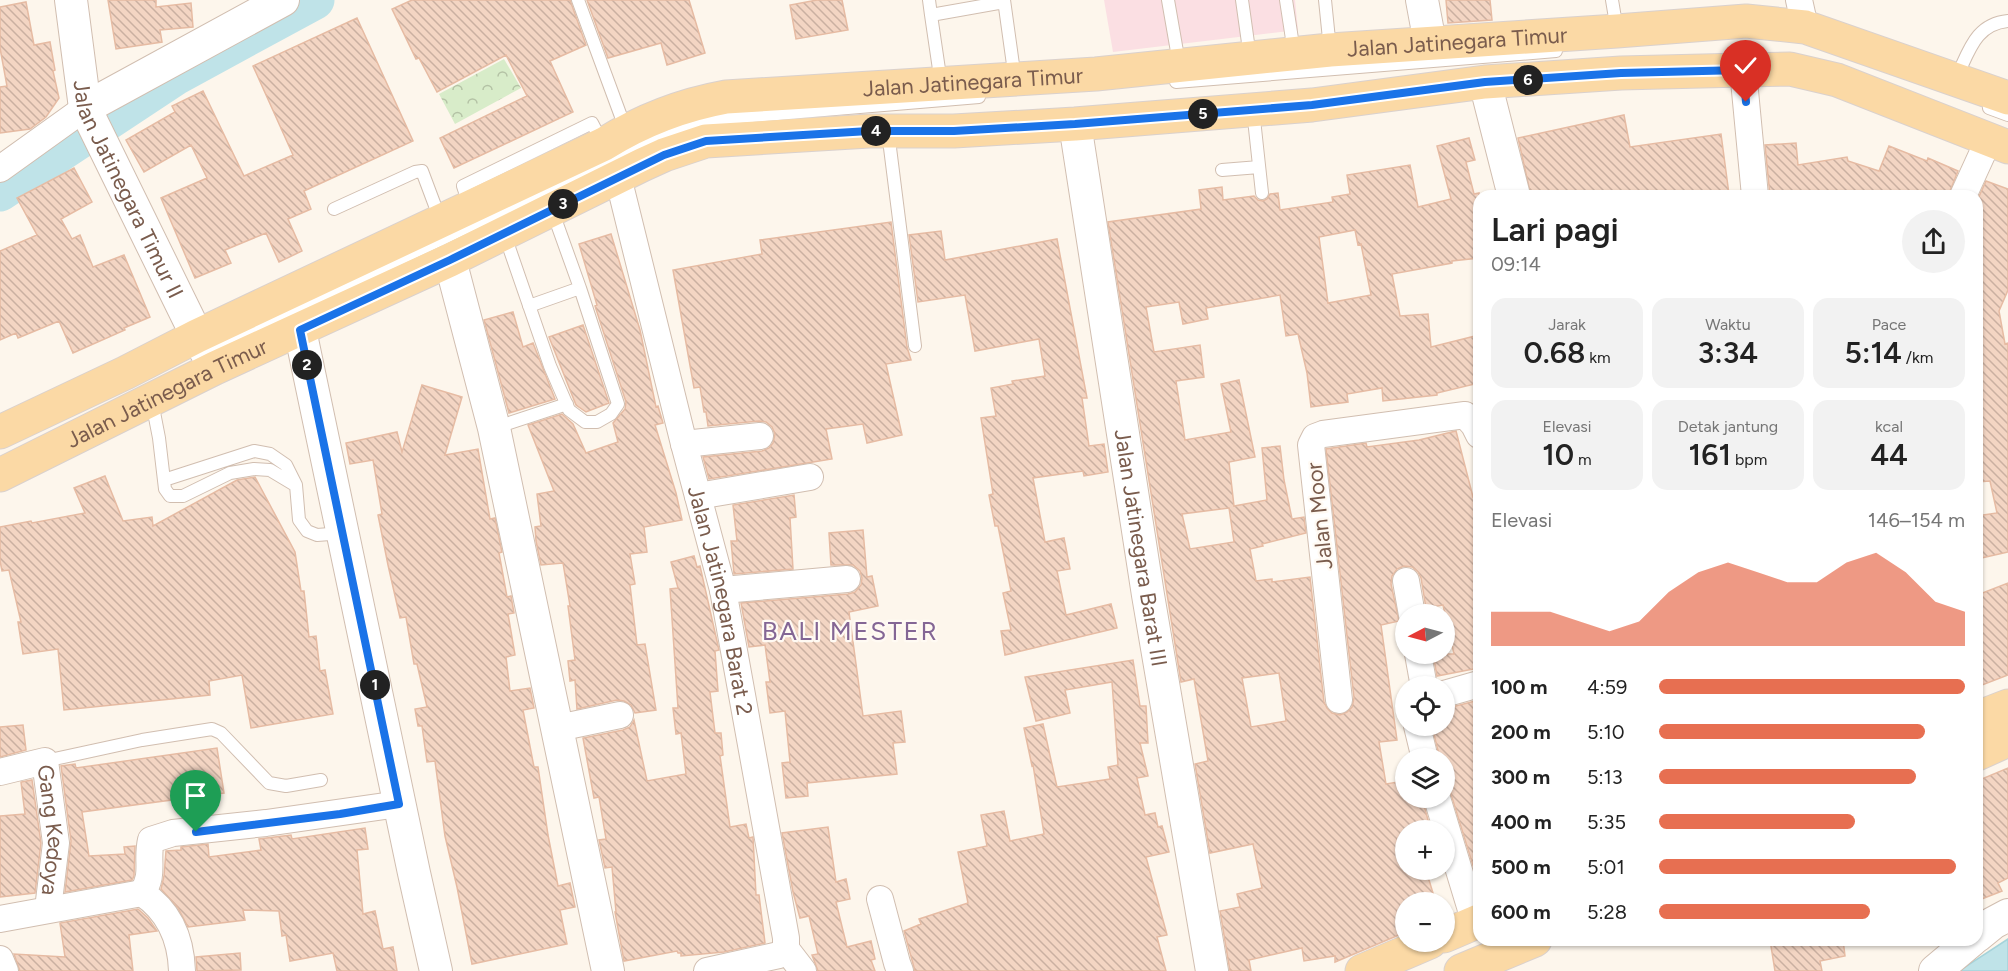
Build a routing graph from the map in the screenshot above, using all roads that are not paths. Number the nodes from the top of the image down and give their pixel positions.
1 (71, 0) edge
2 (283, 0) edge
3 (578, 0) edge
4 (929, 0) edge
5 (1168, 0) edge
6 (1242, 0) edge
7 (1286, 0) edge
8 (1325, 0) edge
9 (1422, 0) edge
10 (1004, 1) edge
11 (931, 15) junction
12 (1615, 16) edge
13 (2008, 21) edge
14 (1799, 28) edge
15 (1430, 43) junction
16 (1330, 50) junction
17 (1573, 50) dead end
18 (1294, 53) junction
19 (1849, 56) dead end
20 (1250, 57) junction
21 (1743, 70) junction
22 (1171, 73) junction
23 (1621, 73) junction
24 (1015, 79) junction
25 (1485, 82) junction
26 (941, 84) junction
27 (1966, 91) junction
28 (988, 97) dead end
29 (2008, 98) edge
30 (1253, 110) junction
31 (87, 111) junction
32 (1075, 124) junction
33 (888, 131) junction
34 (2002, 134) edge
35 (615, 137) junction
36 (1259, 166) junction
37 (0, 169) edge
38 (1222, 170) dead end
39 (618, 177) junction
40 (1513, 190) edge
41 (1754, 190) edge
42 (1967, 190) edge
43 (1262, 193) dead end
44 (334, 209) dead end
45 (551, 209) junction
46 (443, 220) junction
47 (504, 233) junction
48 (450, 260) junction
49 (580, 288) junction
50 (529, 306) junction
51 (300, 330) junction
52 (915, 346) dead end
53 (204, 352) junction
54 (152, 401) junction
55 (567, 404) junction
56 (1473, 424) edge
57 (494, 428) junction
58 (0, 432) edge
59 (760, 436) dead end
60 (684, 444) junction
61 (0, 475) edge
62 (810, 477) dead end
63 (164, 480) junction
64 (296, 485) junction
65 (698, 496) junction
66 (343, 533) junction
67 (847, 579) dead end
68 (1406, 581) dead end
69 (723, 590) junction
70 (1410, 604) edge
71 (1473, 686) edge
72 (1455, 691) edge
73 (1339, 700) dead end
74 (2008, 706) edge
75 (620, 714) dead end
76 (1983, 716) edge
77 (558, 728) junction
78 (2008, 740) edge
79 (1983, 751) edge
80 (45, 761) junction
81 (0, 772) edge
82 (321, 780) dead end
83 (399, 804) junction
84 (1440, 808) edge
85 (142, 893) junction
86 (880, 899) dead end
87 (1473, 903) edge
88 (48, 909) junction
89 (2008, 915) edge
90 (0, 919) edge
91 (1983, 931) edge
92 (1473, 943) edge
93 (1965, 946) edge
94 (1455, 947) edge
95 (786, 949) junction
96 (1433, 952) edge
97 (1437, 952) edge
98 (0, 959) edge
99 (5, 971) edge
100 (182, 971) edge
101 (436, 971) edge
102 (608, 971) edge
103 (707, 971) edge
104 (803, 971) edge
105 (900, 971) edge
106 (1212, 971) edge
107 (1362, 971) edge
108 (1392, 971) edge
109 (1935, 971) edge

1 - 31 street, Jalan Jatinegara Timur II
2 - 31 street
3 - 35 lane
4 - 11 lane
5 - 22 lane
6 - 20 lane
7 - 18 lane
8 - 16 lane
9 - 15 street
10 - 11 lane
10 - 24 lane
11 - 26 lane
12 - 14 main road, Jalan Jatinegara Timur
12 - 15 main road, Jalan Jatinegara Timur
12 - 23 main road
13 - 27 lane
14 - 19 lane
14 - 27 main road, Jalan Jatinegara Timur
15 - 16 main road, Jalan Jatinegara Timur
16 - 18 main road, Jalan Jatinegara Timur
17 - 22 lane
18 - 20 main road, Jalan Jatinegara Timur
20 - 22 main road, Jalan Jatinegara Timur
21 - 23 main road, Jalan Jatinegara Timur
21 - 34 main road, Jalan Jatinegara Timur
21 - 41 street
22 - 24 main road, Jalan Jatinegara Timur
23 - 25 main road, Jalan Jatinegara Timur
24 - 26 main road, Jalan Jatinegara Timur
25 - 30 main road, Jalan Jatinegara Timur
25 - 40 street
26 - 35 main road, Jalan Jatinegara Timur
27 - 29 main road, Jalan Jatinegara Timur
27 - 34 lane
28 - 53 lane
30 - 32 main road, Jalan Jatinegara Timur
30 - 36 lane
31 - 37 street
31 - 53 street, Jalan Jatinegara Timur II
32 - 33 main road, Jalan Jatinegara Timur
32 - 106 street, Jalan Jatinegara Barat III
33 - 39 main road, Jalan Jatinegara Timur
33 - 52 lane
34 - 42 street
35 - 46 main road, Jalan Jatinegara Timur
36 - 38 lane
36 - 43 lane
39 - 45 main road, Jalan Jatinegara Timur
39 - 60 street, Jalan Jatinegara Barat 2
44 - 46 lane
45 - 47 main road, Jalan Jatinegara Timur
45 - 49 lane
46 - 53 main road, Jalan Jatinegara Timur
47 - 48 main road, Jalan Jatinegara Timur
47 - 50 lane
48 - 51 main road, Jalan Jatinegara Timur
48 - 57 street
49 - 50 lane
49 - 55 lane
50 - 55 lane
51 - 53 main road, Jalan Jatinegara Timur
51 - 66 street
53 - 54 main road, Jalan Jatinegara Timur
53 - 58 main road, Jalan Jatinegara Timur
54 - 61 main road, Jalan Jatinegara Timur
54 - 63 lane
55 - 57 lane
56 - 73 street, Jalan Moor
57 - 77 street
59 - 60 street
60 - 65 street, Jalan Jatinegara Barat 2
62 - 65 street
63 - 64 lane
63 - 64 lane
64 - 66 lane
65 - 69 street, Jalan Jatinegara Barat 2
66 - 83 street
67 - 69 street
68 - 70 street
69 - 95 street, Jalan Jatinegara Barat 2
71 - 72 street
74 - 76 main road
75 - 77 street
77 - 102 street
78 - 79 main road
80 - 81 street, Gang Kedoya
80 - 82 lane
80 - 88 street, Gang Kedoya
83 - 85 street
83 - 101 street
84 - 87 street
85 - 88 street
85 - 100 street
86 - 105 street
88 - 90 street
89 - 91 street
92 - 94 main road
93 - 109 street
95 - 103 street
95 - 104 street
96 - 107 main road
97 - 108 lane
98 - 99 street

